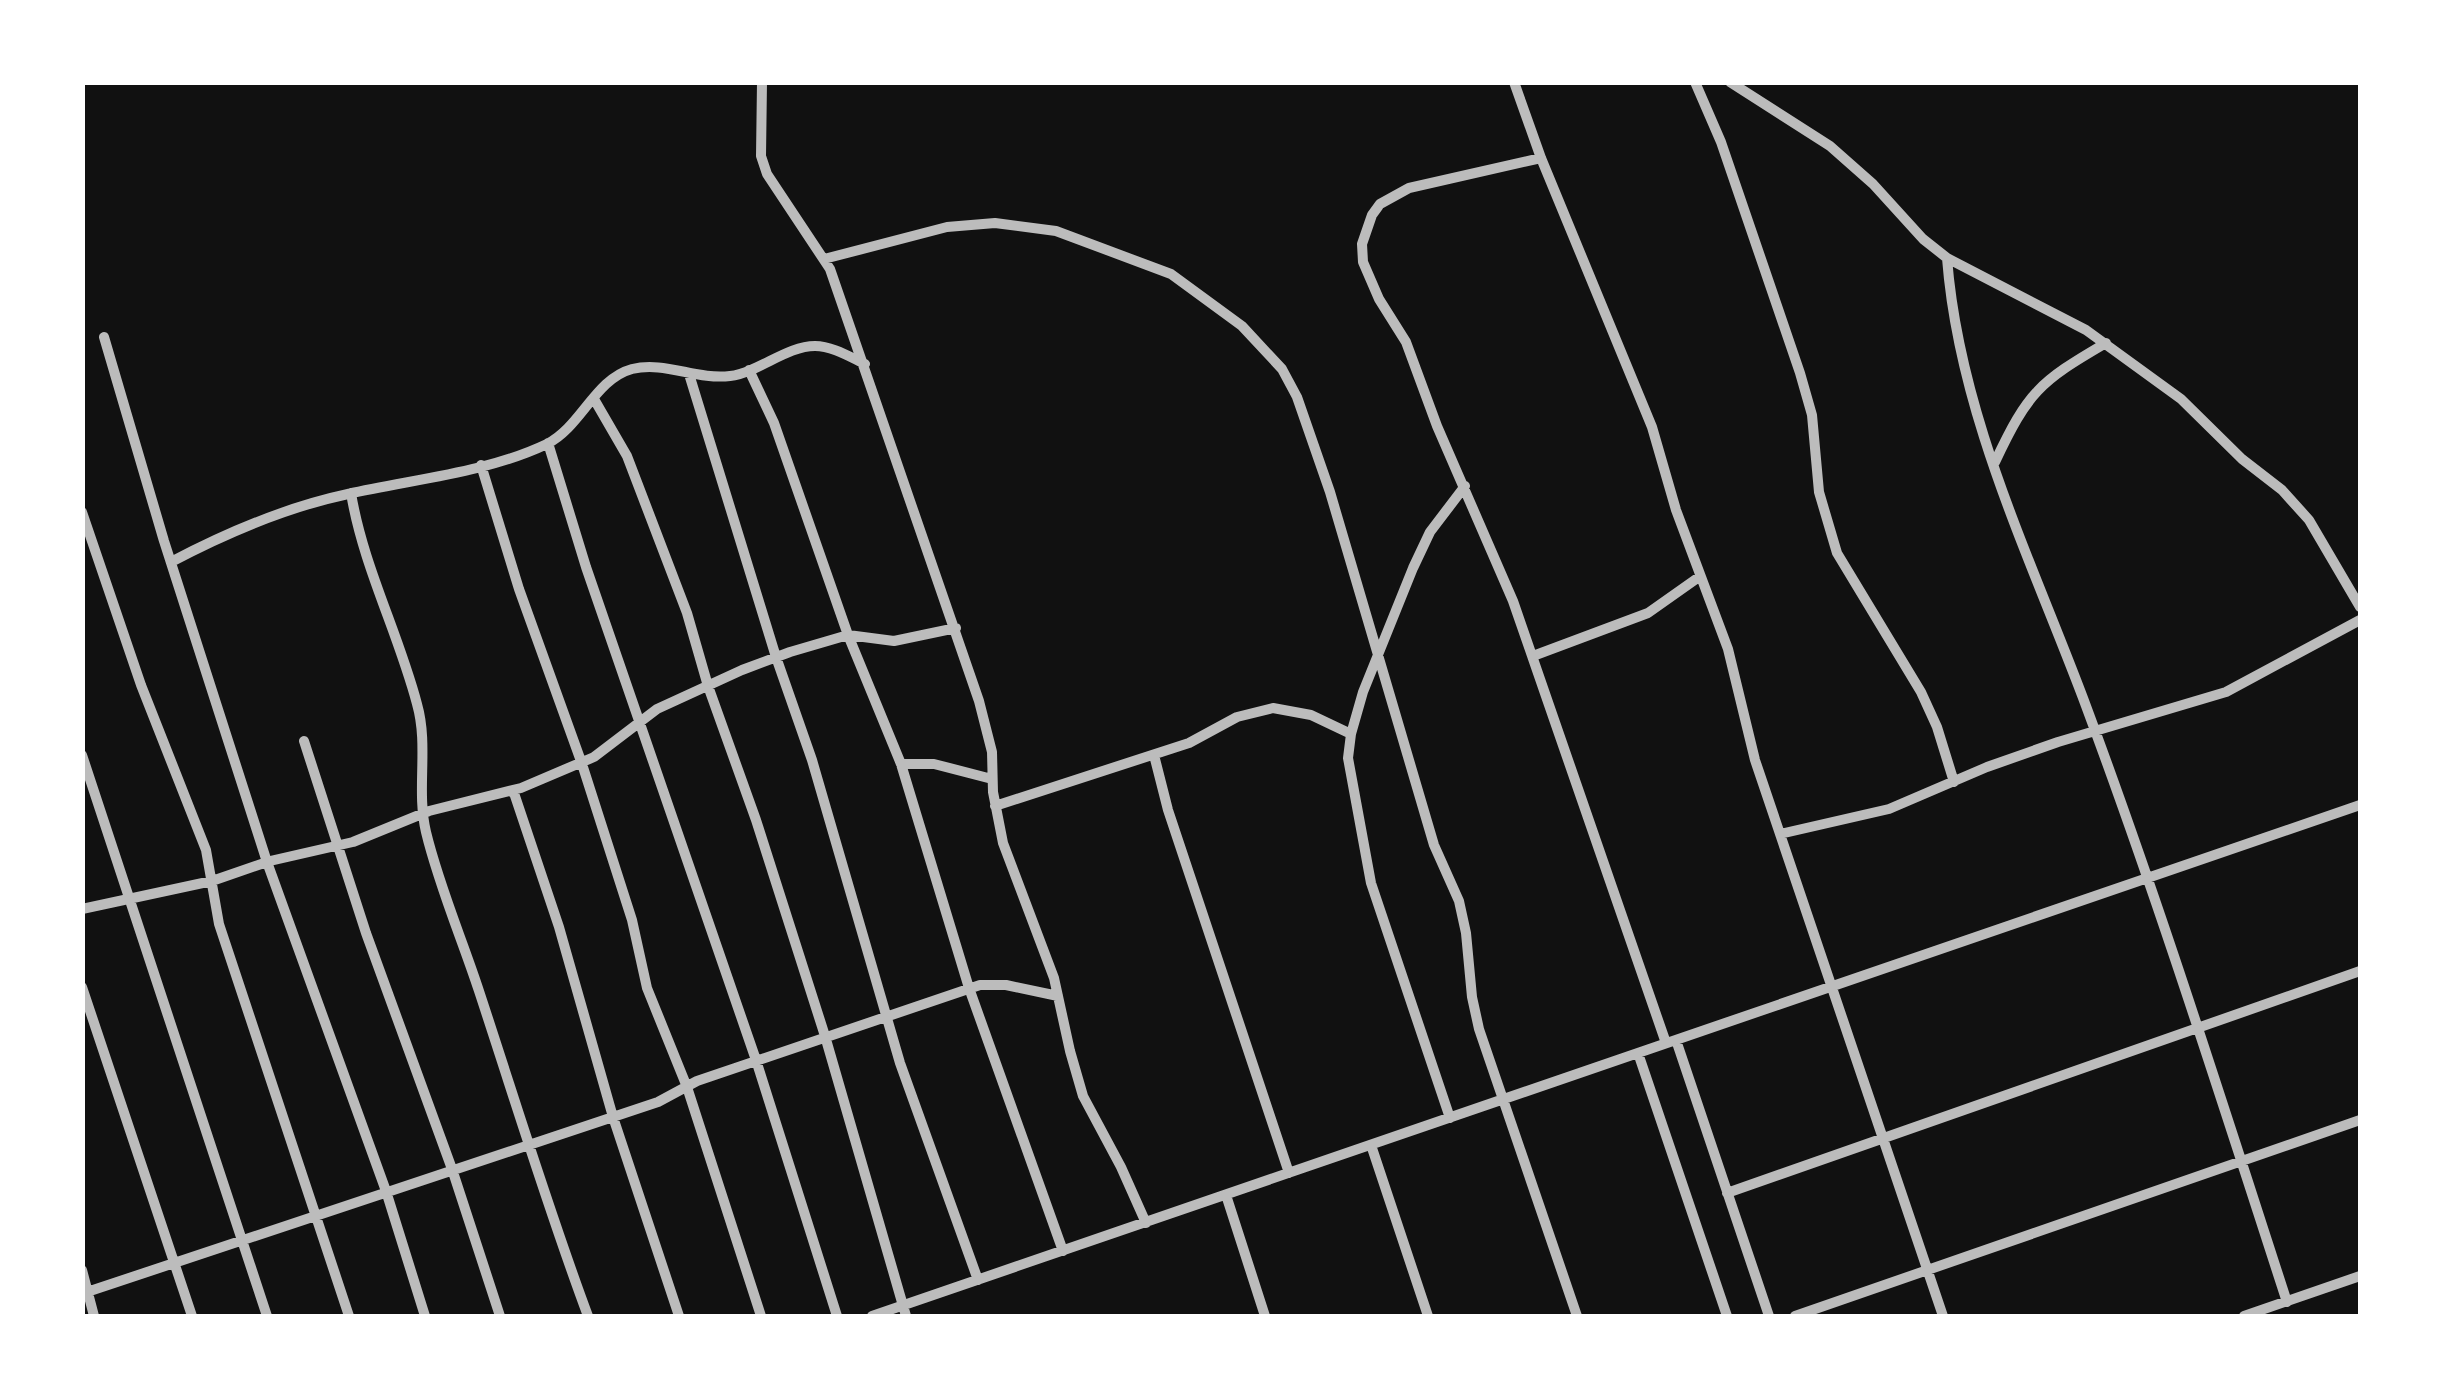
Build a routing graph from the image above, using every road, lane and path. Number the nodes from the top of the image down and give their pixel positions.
1 (762, 82) edge
2 (1514, 82) edge
3 (1695, 82) edge
4 (1730, 82) edge
5 (1541, 158) junction
6 (1948, 258) junction
7 (824, 259) junction
8 (104, 337) dead end
9 (2106, 343) junction
10 (865, 364) junction
11 (748, 370) junction
12 (689, 374) junction
13 (594, 399) junction
14 (548, 443) junction
15 (1994, 464) junction
16 (481, 465) junction
17 (1465, 486) junction
18 (351, 493) junction
19 (82, 512) edge
20 (171, 562) junction
21 (1699, 577) junction
22 (2360, 607) edge
23 (2360, 620) edge
24 (956, 628) junction
25 (848, 635) junction
26 (1533, 656) junction
27 (776, 657) junction
28 (1378, 657) junction
29 (708, 686) junction
30 (640, 721) junction
31 (2094, 730) junction
32 (1350, 734) junction
33 (304, 741) dead end
34 (82, 755) edge
35 (1154, 755) junction
36 (582, 764) junction
37 (901, 764) junction
38 (992, 779) junction
39 (1954, 782) junction
40 (513, 790) junction
41 (2360, 805) edge
42 (995, 806) junction
43 (423, 813) junction
44 (1780, 834) junction
45 (340, 844) junction
46 (266, 862) junction
47 (2147, 878) junction
48 (212, 881) junction
49 (130, 900) junction
50 (82, 909) edge
51 (2360, 972) edge
52 (1833, 986) junction
53 (82, 987) edge
54 (969, 988) junction
55 (1058, 996) junction
56 (888, 1015) junction
57 (2199, 1028) junction
58 (825, 1036) junction
59 (1671, 1042) junction
60 (1638, 1053) junction
61 (756, 1060) junction
62 (687, 1086) junction
63 (1504, 1099) junction
64 (613, 1117) junction
65 (1450, 1118) junction
66 (2360, 1120) edge
67 (1884, 1138) junction
68 (527, 1145) junction
69 (1371, 1145) junction
70 (2241, 1162) junction
71 (452, 1168) junction
72 (1289, 1173) junction
73 (386, 1191) junction
74 (1727, 1193) junction
75 (1226, 1195) junction
76 (315, 1216) junction
77 (1146, 1223) junction
78 (242, 1242) junction
79 (1063, 1251) junction
80 (175, 1264) junction
81 (82, 1270) edge
82 (1928, 1270) junction
83 (2360, 1276) edge
84 (978, 1280) junction
85 (90, 1291) junction
86 (2287, 1302) junction
87 (904, 1311) edge
88 (94, 1316) edge
89 (192, 1316) edge
90 (266, 1316) edge
91 (349, 1316) edge
92 (425, 1316) edge
93 (500, 1316) edge
94 (588, 1316) edge
95 (679, 1316) edge
96 (761, 1316) edge
97 (837, 1316) edge
98 (872, 1316) edge
99 (1266, 1316) edge
100 (1428, 1316) edge
101 (1577, 1316) edge
102 (1727, 1316) edge
103 (1769, 1316) edge
104 (1795, 1316) edge
105 (1943, 1316) edge
106 (2244, 1316) edge

1 - 7 street
2 - 5 street
3 - 39 street
4 - 6 street
5 - 17 street
5 - 21 street
6 - 9 street
6 - 15 street
7 - 10 street
7 - 28 street
8 - 20 street
9 - 15 street
9 - 22 street
10 - 11 street
10 - 24 street
11 - 12 street
11 - 25 street
12 - 13 street
12 - 27 street
13 - 14 street
13 - 29 street
14 - 16 street
14 - 30 street
15 - 31 street
16 - 18 street
16 - 36 street
17 - 26 street
17 - 28 street
18 - 20 street
18 - 43 street
19 - 48 street
20 - 46 street
21 - 26 street
21 - 44 street
23 - 31 street
24 - 25 street
24 - 38 street
25 - 27 street
25 - 37 street
26 - 59 street
27 - 29 street
27 - 56 street
28 - 32 street
28 - 63 street
29 - 30 street
29 - 58 street
30 - 36 street
30 - 61 street
31 - 39 street
31 - 47 street
32 - 35 street
32 - 65 street
33 - 45 street
34 - 49 street
35 - 42 street
35 - 72 street
36 - 40 street
36 - 62 street
37 - 38 street
37 - 54 street
38 - 42 street
39 - 44 street
40 - 43 street
40 - 64 street
41 - 47 street
42 - 55 street
43 - 45 street
43 - 68 street
44 - 52 street
45 - 46 street
45 - 71 street
46 - 48 street
46 - 73 street
47 - 52 street
47 - 57 street
48 - 49 street
48 - 76 street
49 - 50 street
49 - 78 street
51 - 57 street
52 - 59 street
52 - 67 street
53 - 80 street
54 - 55 street
54 - 56 street
54 - 79 street
55 - 77 street
56 - 58 street
56 - 84 street
57 - 67 street
57 - 70 street
58 - 61 street
58 - 87 street
59 - 60 street
59 - 74 street
60 - 63 street
60 - 102 street
61 - 62 street
61 - 97 street
62 - 64 street
62 - 96 street
63 - 65 street
63 - 101 street
64 - 68 street
64 - 95 street
65 - 69 street
66 - 70 street
67 - 74 street
67 - 82 street
68 - 71 street
68 - 94 street
69 - 72 street
69 - 100 street
70 - 82 street
70 - 86 street
71 - 73 street
71 - 93 street
72 - 75 street
73 - 76 street
73 - 92 street
74 - 103 street
75 - 77 street
75 - 99 street
76 - 78 street
76 - 91 street
77 - 79 street
78 - 80 street
78 - 90 street
79 - 84 street
80 - 85 street
80 - 89 street
81 - 85 street
82 - 104 street
82 - 105 street
83 - 86 street
84 - 87 street
85 - 88 street
86 - 106 street
87 - 98 street

